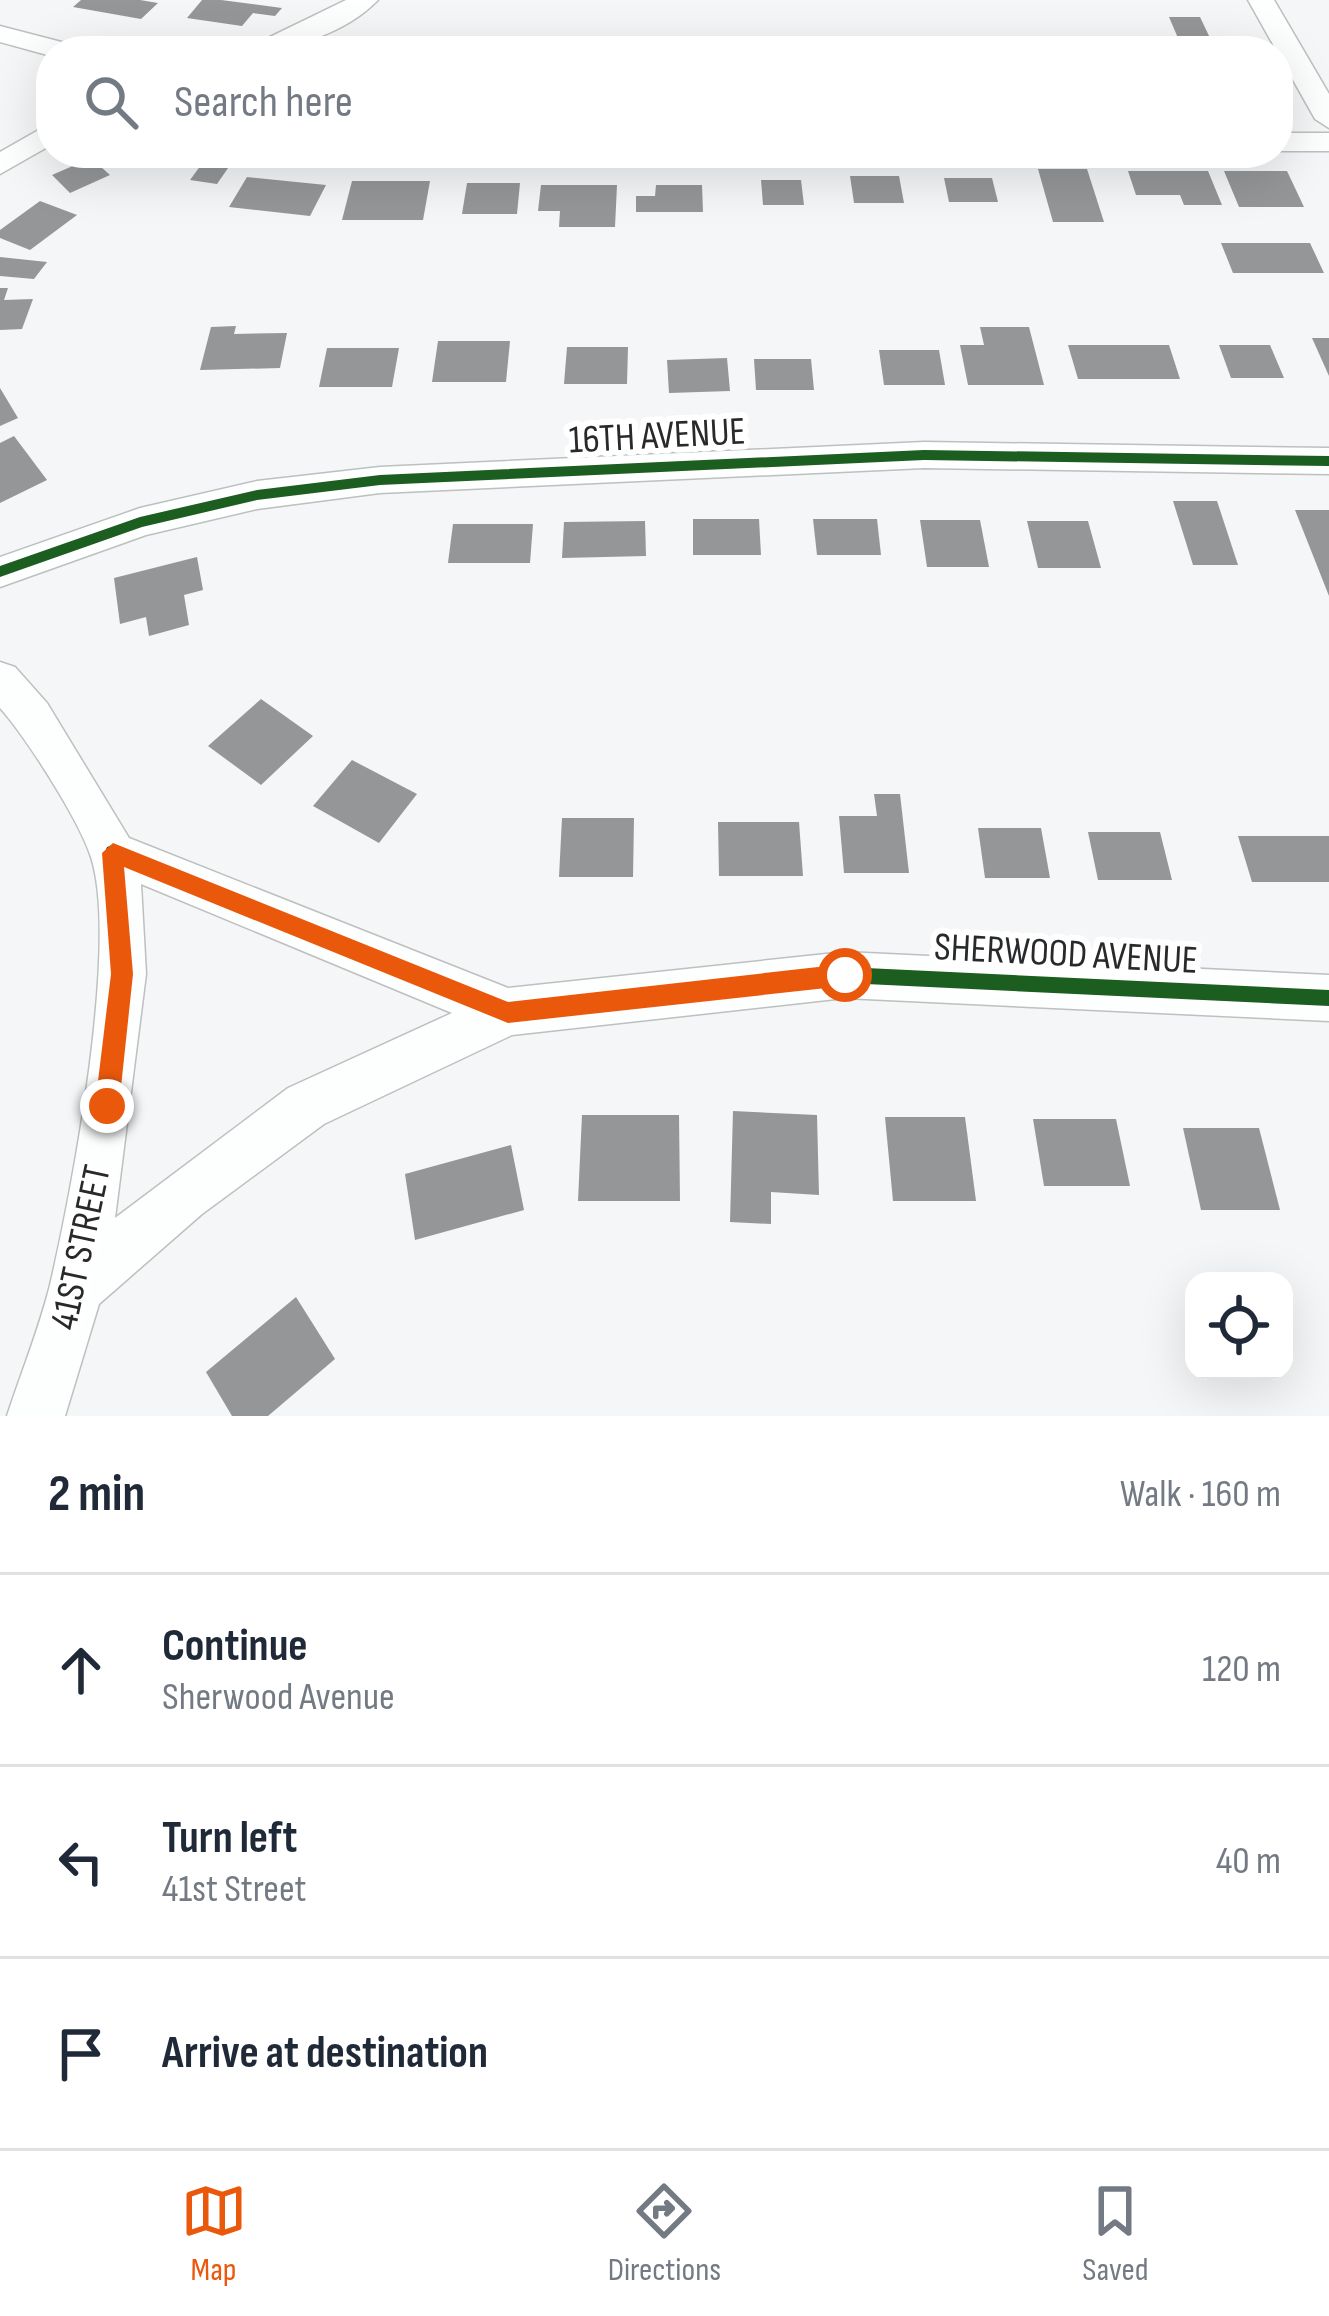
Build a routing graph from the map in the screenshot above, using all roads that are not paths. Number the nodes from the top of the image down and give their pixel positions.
1 (365, 0) edge
2 (1262, 0) edge
3 (0, 34) edge
4 (299, 36) edge
5 (1282, 36) edge
6 (36, 44) edge
7 (1293, 55) edge
8 (1329, 118) edge
9 (36, 142) edge
10 (1293, 142) edge
11 (1329, 142) edge
12 (0, 165) edge
13 (1329, 461) edge
14 (0, 572) edge
15 (0, 679) edge
16 (113, 853) junction
17 (1329, 998) edge
18 (508, 1012) junction
19 (77, 1287) junction
20 (36, 1416) edge

1 - 4 street
2 - 5 street
3 - 6 street
7 - 8 street
9 - 12 street
10 - 11 street
13 - 14 street, 16TH AVENUE
15 - 16 street, 41ST STREET
16 - 18 street, SHERWOOD AVENUE
16 - 19 street, 41ST STREET
17 - 18 street, SHERWOOD AVENUE
18 - 19 street, SHERWOOD AVENUE
19 - 20 street, 41ST STREET

